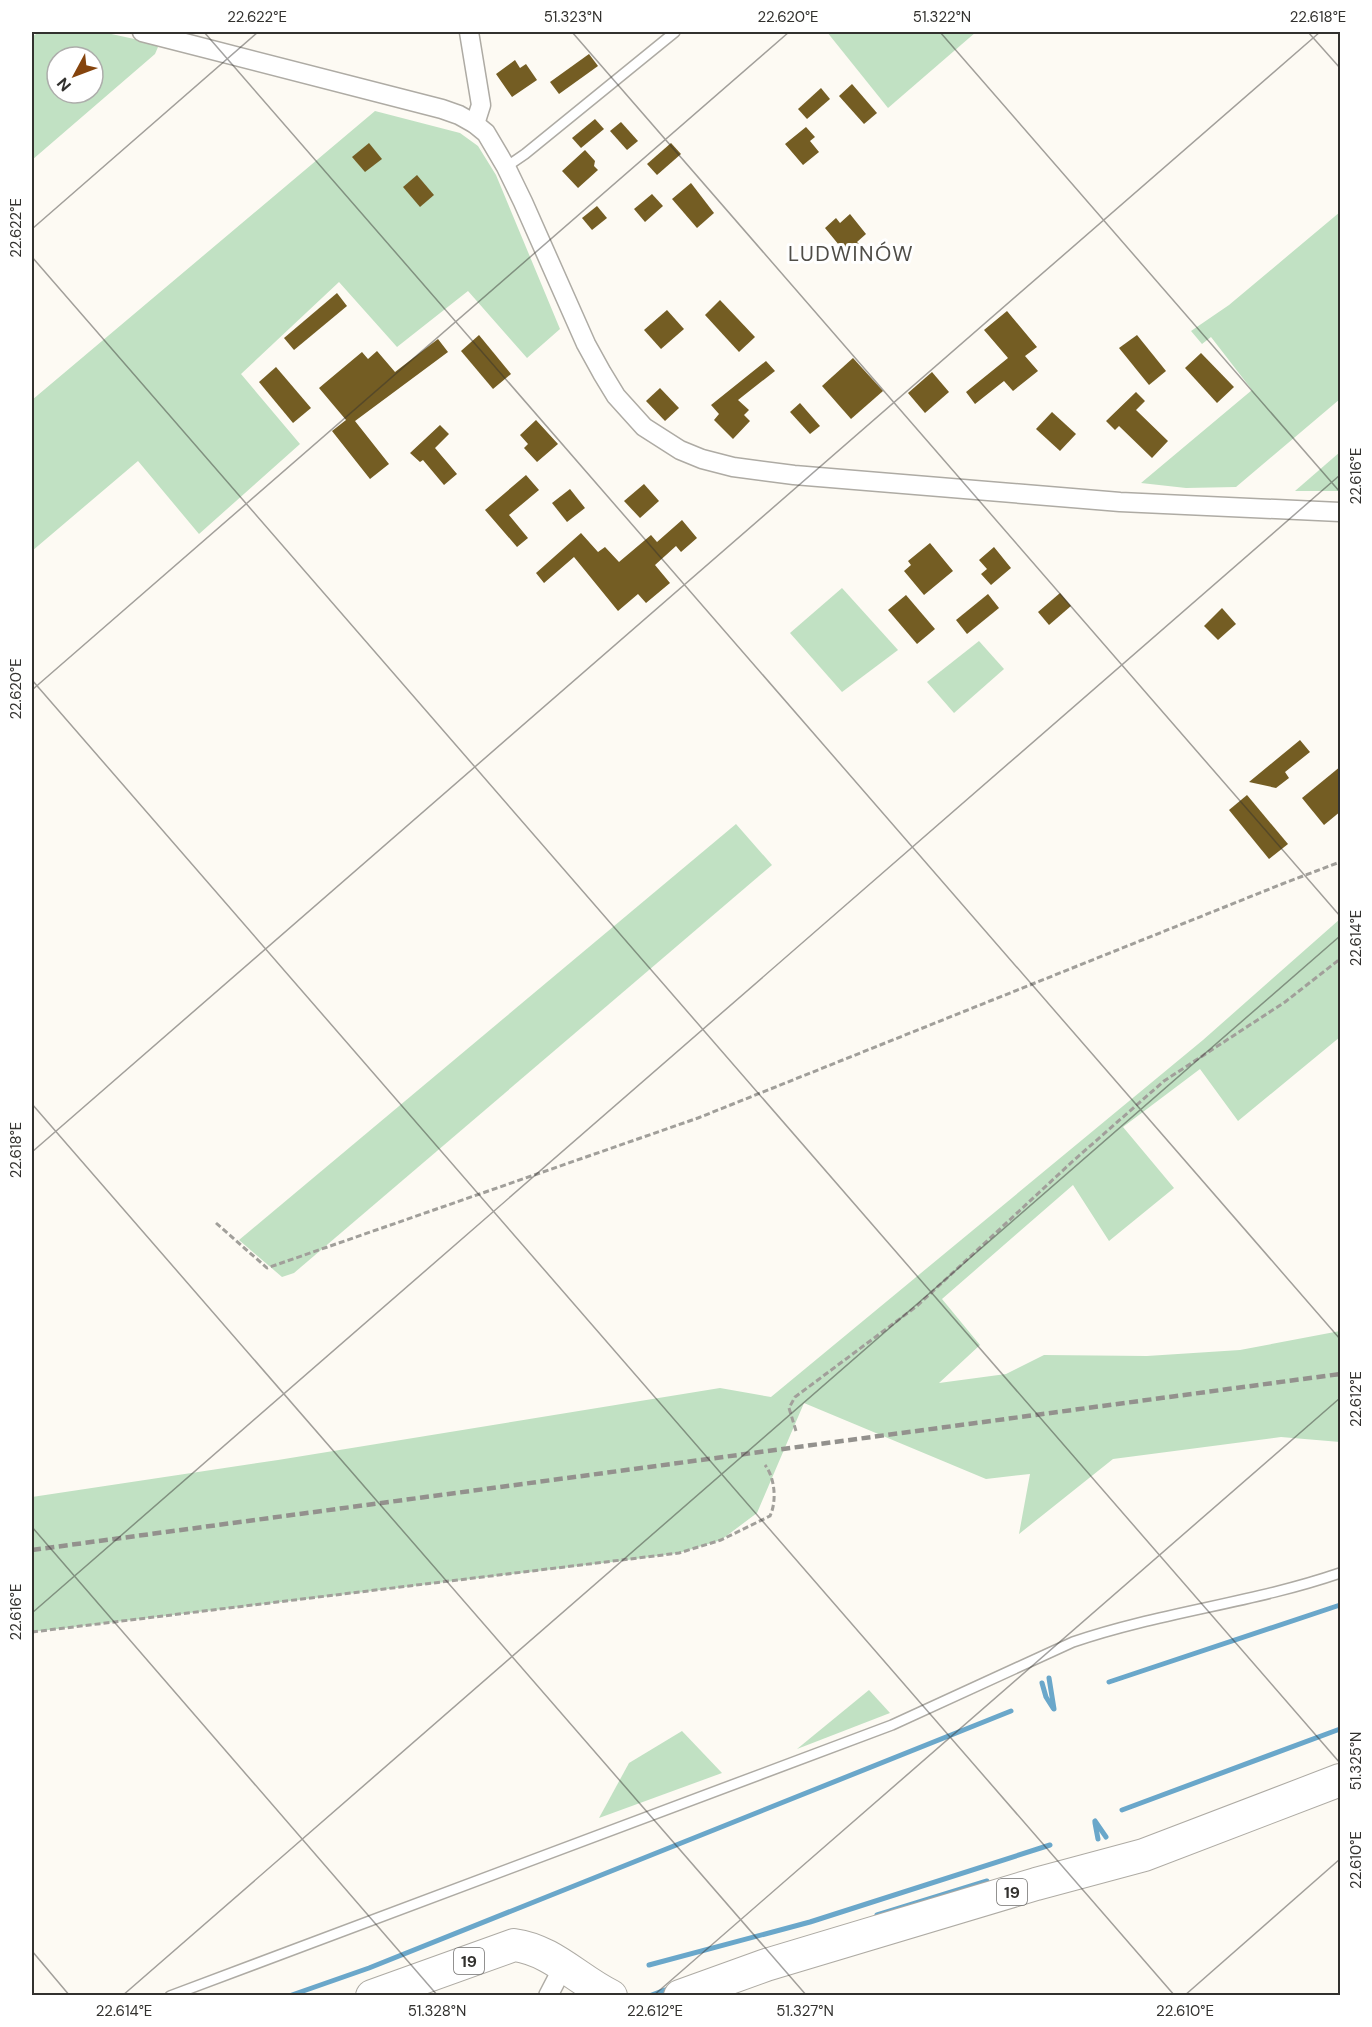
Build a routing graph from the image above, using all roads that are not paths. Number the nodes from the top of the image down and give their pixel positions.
1 (142, 32) edge
2 (469, 32) edge
3 (675, 32) edge
4 (475, 124) junction
5 (506, 167) junction
6 (1341, 512) edge
7 (1341, 1573) edge
8 (1341, 1780) edge
9 (564, 1965) junction
10 (170, 1995) edge
11 (372, 1995) edge
12 (548, 1995) edge
13 (611, 1995) edge
14 (680, 1995) edge

1 - 4 street
2 - 4 street
3 - 5 lane
4 - 5 street
5 - 6 street
7 - 10 lane
8 - 14 highway, 19
9 - 11 highway, 19
9 - 12 street
9 - 13 highway, 19

